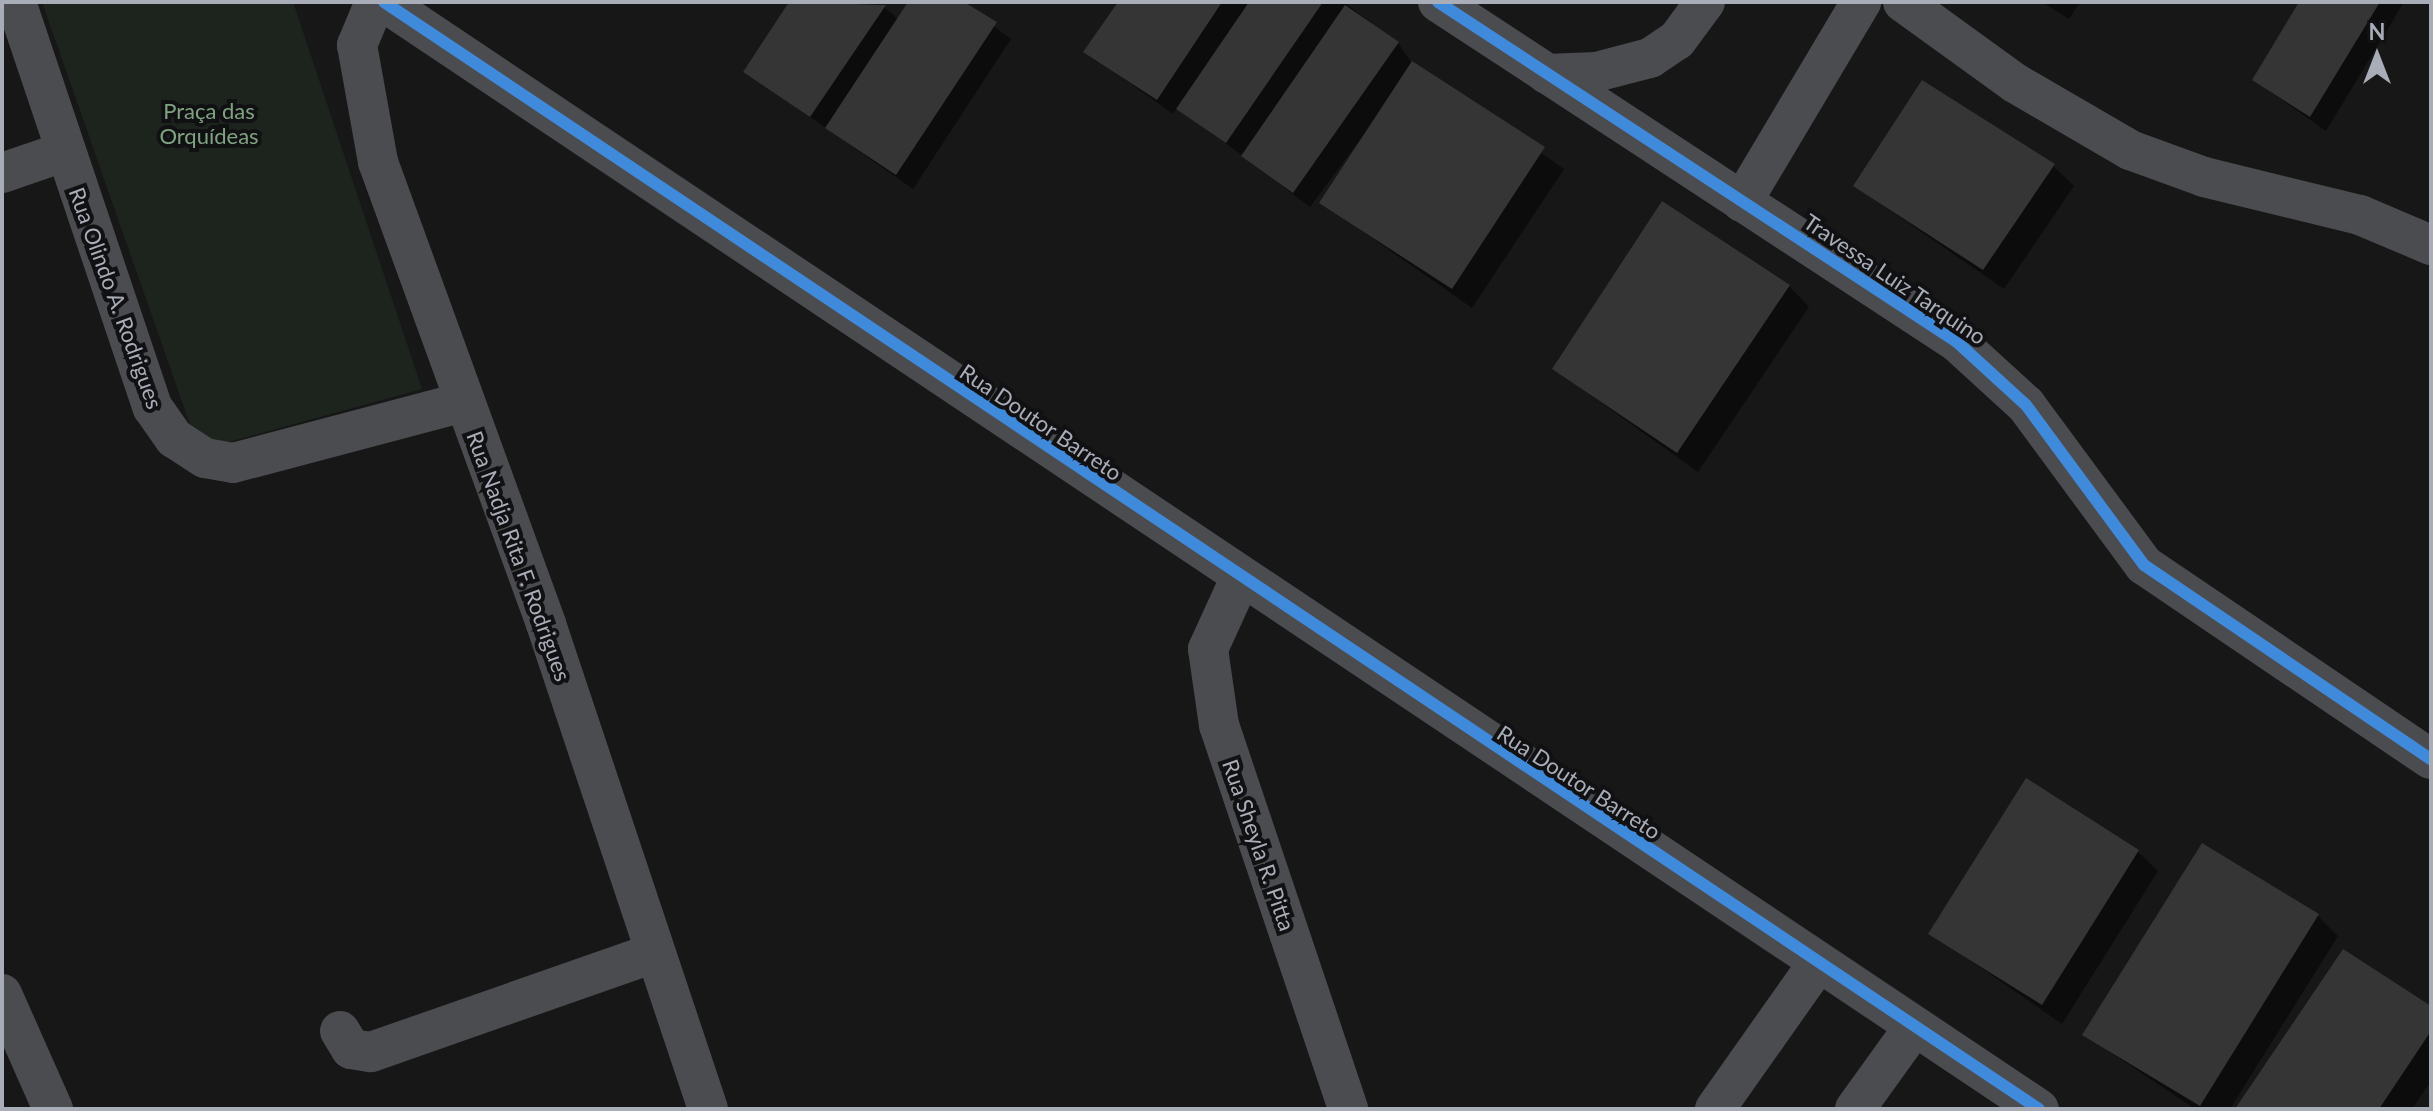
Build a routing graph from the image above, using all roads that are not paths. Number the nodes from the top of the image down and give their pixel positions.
1 (16, 2) edge
2 (375, 2) edge
3 (384, 2) edge
4 (1438, 2) edge
5 (1705, 2) edge
6 (1861, 2) edge
7 (1903, 2) edge
8 (1485, 20) edge
9 (1547, 74) junction
10 (63, 152) junction
11 (2, 173) edge
12 (1742, 202) junction
13 (2431, 245) edge
14 (464, 402) junction
15 (1239, 581) junction
16 (2431, 759) edge
17 (654, 953) junction
18 (1818, 963) junction
19 (2, 994) edge
20 (1914, 1027) junction
21 (340, 1031) dead end
22 (53, 1109) edge
23 (708, 1109) edge
24 (1348, 1109) edge
25 (1715, 1109) edge
26 (1855, 1109) edge
27 (2039, 1109) edge

1 - 10 street, Rua Olindo A. Rodrigues
2 - 14 street, Rua Nadja Rita F. Rodrigues
3 - 15 street, Rua Doutor Barreto
4 - 8 street, Travessa Luiz Tarquino
5 - 9 street
6 - 12 street
7 - 13 street
8 - 9 street, Travessa Luiz Tarquino
9 - 12 street, Travessa Luiz Tarquino
10 - 11 street
10 - 14 street, Rua Olindo A. Rodrigues
12 - 16 street, Travessa Luiz Tarquino
14 - 17 street, Rua Nadja Rita F. Rodrigues
15 - 18 street, Rua Doutor Barreto
15 - 24 street, Rua Sheyla R. Pitta
17 - 21 street
17 - 23 street, Rua Nadja Rita F. Rodrigues
18 - 20 street, Rua Doutor Barreto
18 - 25 street
19 - 22 street
20 - 26 street
20 - 27 street, Rua Doutor Barreto

